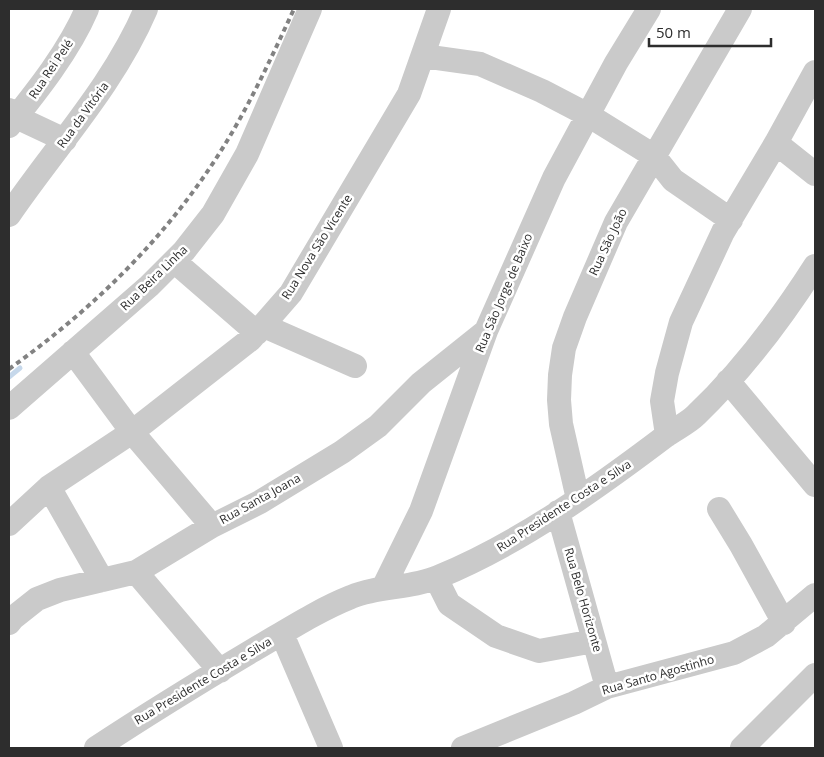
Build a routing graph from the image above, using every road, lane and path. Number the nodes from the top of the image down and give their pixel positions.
1 (87, 9) edge
2 (146, 9) edge
3 (310, 9) edge
4 (439, 9) edge
5 (649, 9) edge
6 (740, 9) edge
7 (423, 56) junction
8 (815, 72) edge
9 (588, 115) junction
10 (11, 118) edge
11 (65, 140) junction
12 (776, 143) junction
13 (654, 156) junction
14 (815, 174) edge
15 (9, 214) edge
16 (731, 220) junction
17 (174, 261) junction
18 (815, 266) edge
19 (261, 330) junction
20 (486, 330) junction
21 (73, 352) junction
22 (355, 366) dead end
23 (728, 381) junction
24 (9, 408) edge
25 (132, 432) junction
26 (667, 435) junction
27 (815, 485) edge
28 (49, 487) junction
29 (578, 499) junction
30 (719, 509) dead end
31 (558, 512) junction
32 (9, 524) edge
33 (212, 526) junction
34 (136, 572) junction
35 (436, 578) junction
36 (102, 580) junction
37 (383, 588) junction
38 (815, 596) edge
39 (9, 623) edge
40 (784, 623) junction
41 (282, 634) junction
42 (594, 641) junction
43 (220, 671) junction
44 (815, 674) edge
45 (608, 687) junction
46 (96, 748) edge
47 (330, 748) edge
48 (463, 748) edge
49 (742, 748) edge

1 - 10 street, Rua Rei Pelé
2 - 11 street, Rua da Vitória
3 - 17 street, Rua Beira Linha
4 - 7 street, Rua Nova São Vicente
5 - 9 street, Rua São Jorge de Baixo
6 - 13 street, Rua São João
7 - 9 street
7 - 19 street, Rua Nova São Vicente
8 - 12 street
9 - 13 street
9 - 20 street, Rua São Jorge de Baixo
10 - 11 street
11 - 15 street, Rua da Vitória
12 - 14 street
12 - 16 street
13 - 16 street
13 - 29 street, Rua São João
16 - 26 street
17 - 19 street
17 - 21 street, Rua Beira Linha
18 - 23 street, Rua Presidente Costa e Silva
19 - 22 street
19 - 25 street, Rua Nova São Vicente
20 - 33 street, Rua Santa Joana
20 - 37 street, Rua São Jorge de Baixo
21 - 24 street, Rua Beira Linha
21 - 25 street
23 - 26 street, Rua Presidente Costa e Silva
23 - 27 street
25 - 28 street, Rua Nova São Vicente
25 - 33 street
26 - 29 street, Rua Presidente Costa e Silva
28 - 32 street, Rua Nova São Vicente
28 - 36 street
29 - 31 street, Rua Presidente Costa e Silva
30 - 40 street
31 - 35 street, Rua Presidente Costa e Silva
31 - 42 street, Rua Belo Horizonte
33 - 34 street, Rua Santa Joana
34 - 36 street, Rua Santa Joana
34 - 43 street
35 - 37 street, Rua Presidente Costa e Silva
35 - 42 street
36 - 39 street, Rua Santa Joana
37 - 41 street, Rua Presidente Costa e Silva
38 - 40 street, Rua Santo Agostinho
40 - 45 street, Rua Santo Agostinho
41 - 43 street, Rua Presidente Costa e Silva
41 - 47 street
42 - 45 street, Rua Belo Horizonte
43 - 46 street, Rua Presidente Costa e Silva
44 - 49 street
45 - 48 street, Rua Santo Agostinho

